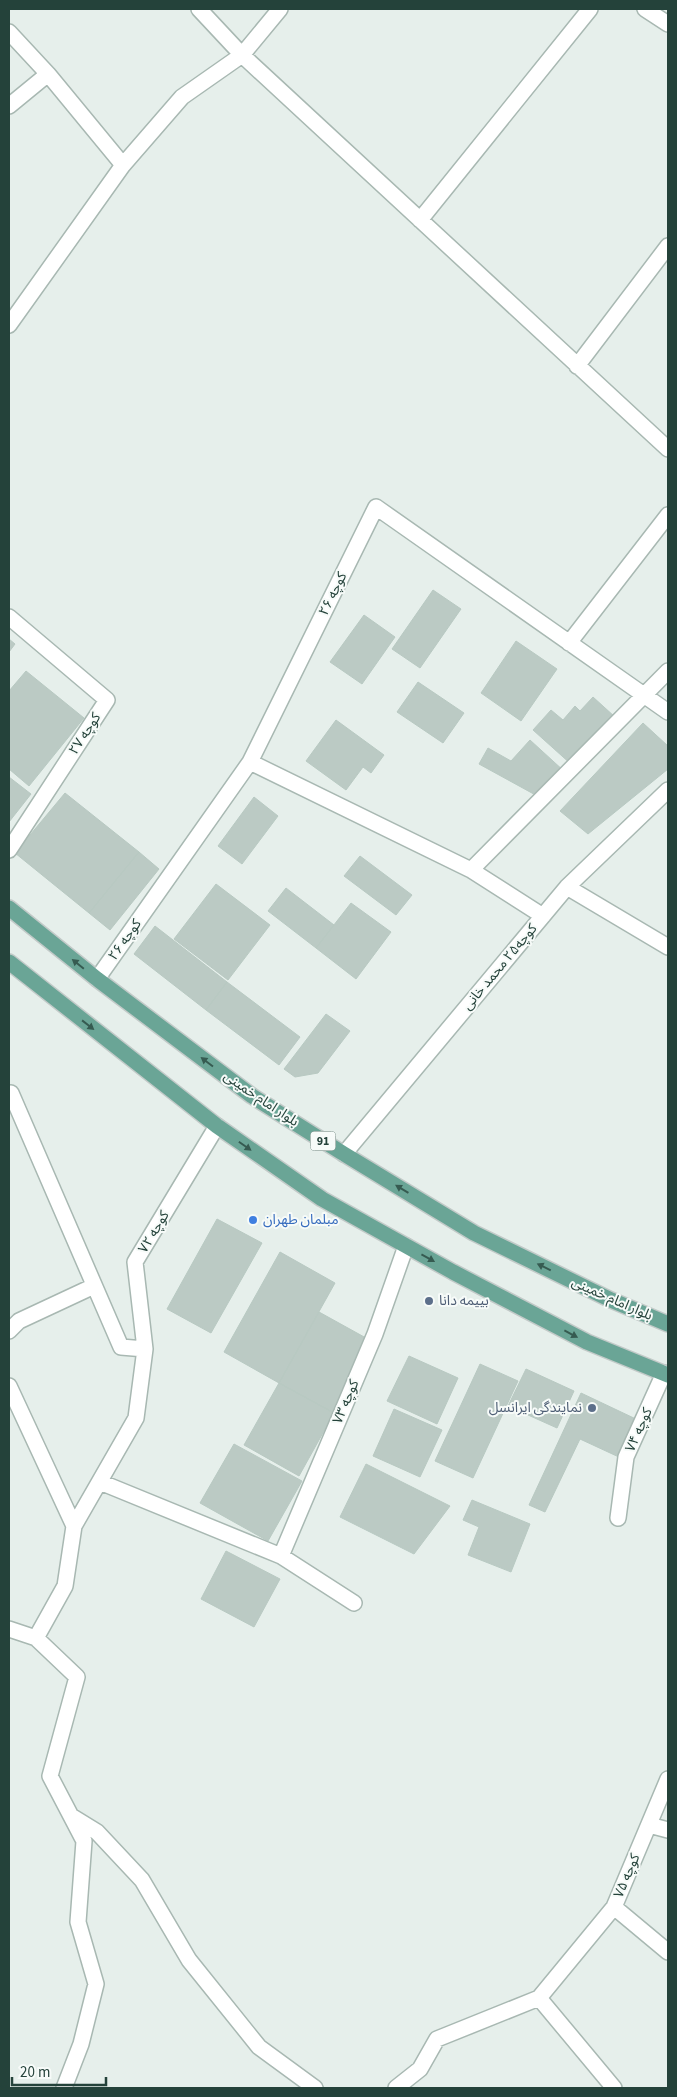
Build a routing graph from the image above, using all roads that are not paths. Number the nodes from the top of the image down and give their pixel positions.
1 (199, 9) edge
2 (280, 9) edge
3 (590, 9) edge
4 (645, 9) edge
5 (668, 24) edge
6 (9, 32) edge
7 (242, 55) junction
8 (48, 74) junction
9 (9, 106) edge
10 (123, 165) junction
11 (420, 220) junction
12 (668, 246) edge
13 (9, 325) edge
14 (577, 366) junction
15 (668, 449) edge
16 (668, 515) edge
17 (9, 617) edge
18 (569, 643) junction
19 (668, 671) edge
20 (645, 697) junction
21 (668, 712) edge
22 (250, 762) junction
23 (668, 790) edge
24 (662, 804) edge
25 (9, 850) edge
26 (471, 870) junction
27 (567, 887) junction
28 (9, 908) edge
29 (543, 916) junction
30 (668, 947) edge
31 (9, 962) edge
32 (97, 979) junction
33 (9, 1094) edge
34 (217, 1126) junction
35 (344, 1154) junction
36 (406, 1246) junction
37 (94, 1286) junction
38 (668, 1324) edge
39 (9, 1330) edge
40 (145, 1349) junction
41 (666, 1374) edge
42 (11, 1396) edge
43 (100, 1482) junction
44 (618, 1518) dead end
45 (74, 1526) junction
46 (281, 1556) junction
47 (354, 1603) dead end
48 (9, 1628) edge
49 (36, 1638) junction
50 (668, 1779) edge
51 (71, 1816) junction
52 (648, 1826) junction
53 (668, 1830) edge
54 (614, 1907) junction
55 (668, 1952) edge
56 (539, 1998) junction
57 (64, 2088) edge
58 (315, 2088) edge
59 (396, 2088) edge
60 (614, 2088) edge

1 - 7 street
2 - 7 street
3 - 11 street
4 - 5 street
6 - 8 street
7 - 10 street
7 - 11 street
8 - 9 street
8 - 10 street
10 - 13 street
11 - 14 street
12 - 14 street
14 - 15 street
16 - 18 street
17 - 25 street, کوچه ۲۷
18 - 20 street, کوچه ۲۶
18 - 22 street, کوچه ۲۶
19 - 20 street
20 - 21 street, کوچه ۲۶
20 - 26 street
22 - 26 street
22 - 32 street, کوچه ۲۶
23 - 24 street, کوچه۲۵ محمد خانی
24 - 27 street, کوچه۲۵ محمد خانی
26 - 29 street
27 - 29 street, کوچه۲۵ محمد خانی
27 - 30 street
32 -> 28 main road, بلوار امام خمینی / 91
29 - 35 street, کوچه۲۵ محمد خانی
31 -> 34 main road
35 -> 32 main road, بلوار امام خمینی / 91
33 - 37 street
34 -> 36 main road
34 - 40 street, کوچه ۷۲
38 -> 35 main road, بلوار امام خمینی / 91
36 -> 41 main road
36 - 46 street, کوچه ۷۳
37 - 39 street
37 - 40 street
40 - 43 street, کوچه ۷۲
41 - 44 street, کوچه ۷۴
42 - 45 street
43 - 45 street, کوچه ۷۲
43 - 46 street
45 - 49 street
46 - 47 street
48 - 49 street
49 - 51 street
50 - 52 street, کوچه ۷۵
51 - 57 street
51 - 58 street
52 - 53 street
52 - 54 street, کوچه ۷۵
54 - 55 street, کوچه ۷۵
54 - 56 street
56 - 59 street
56 - 60 street

